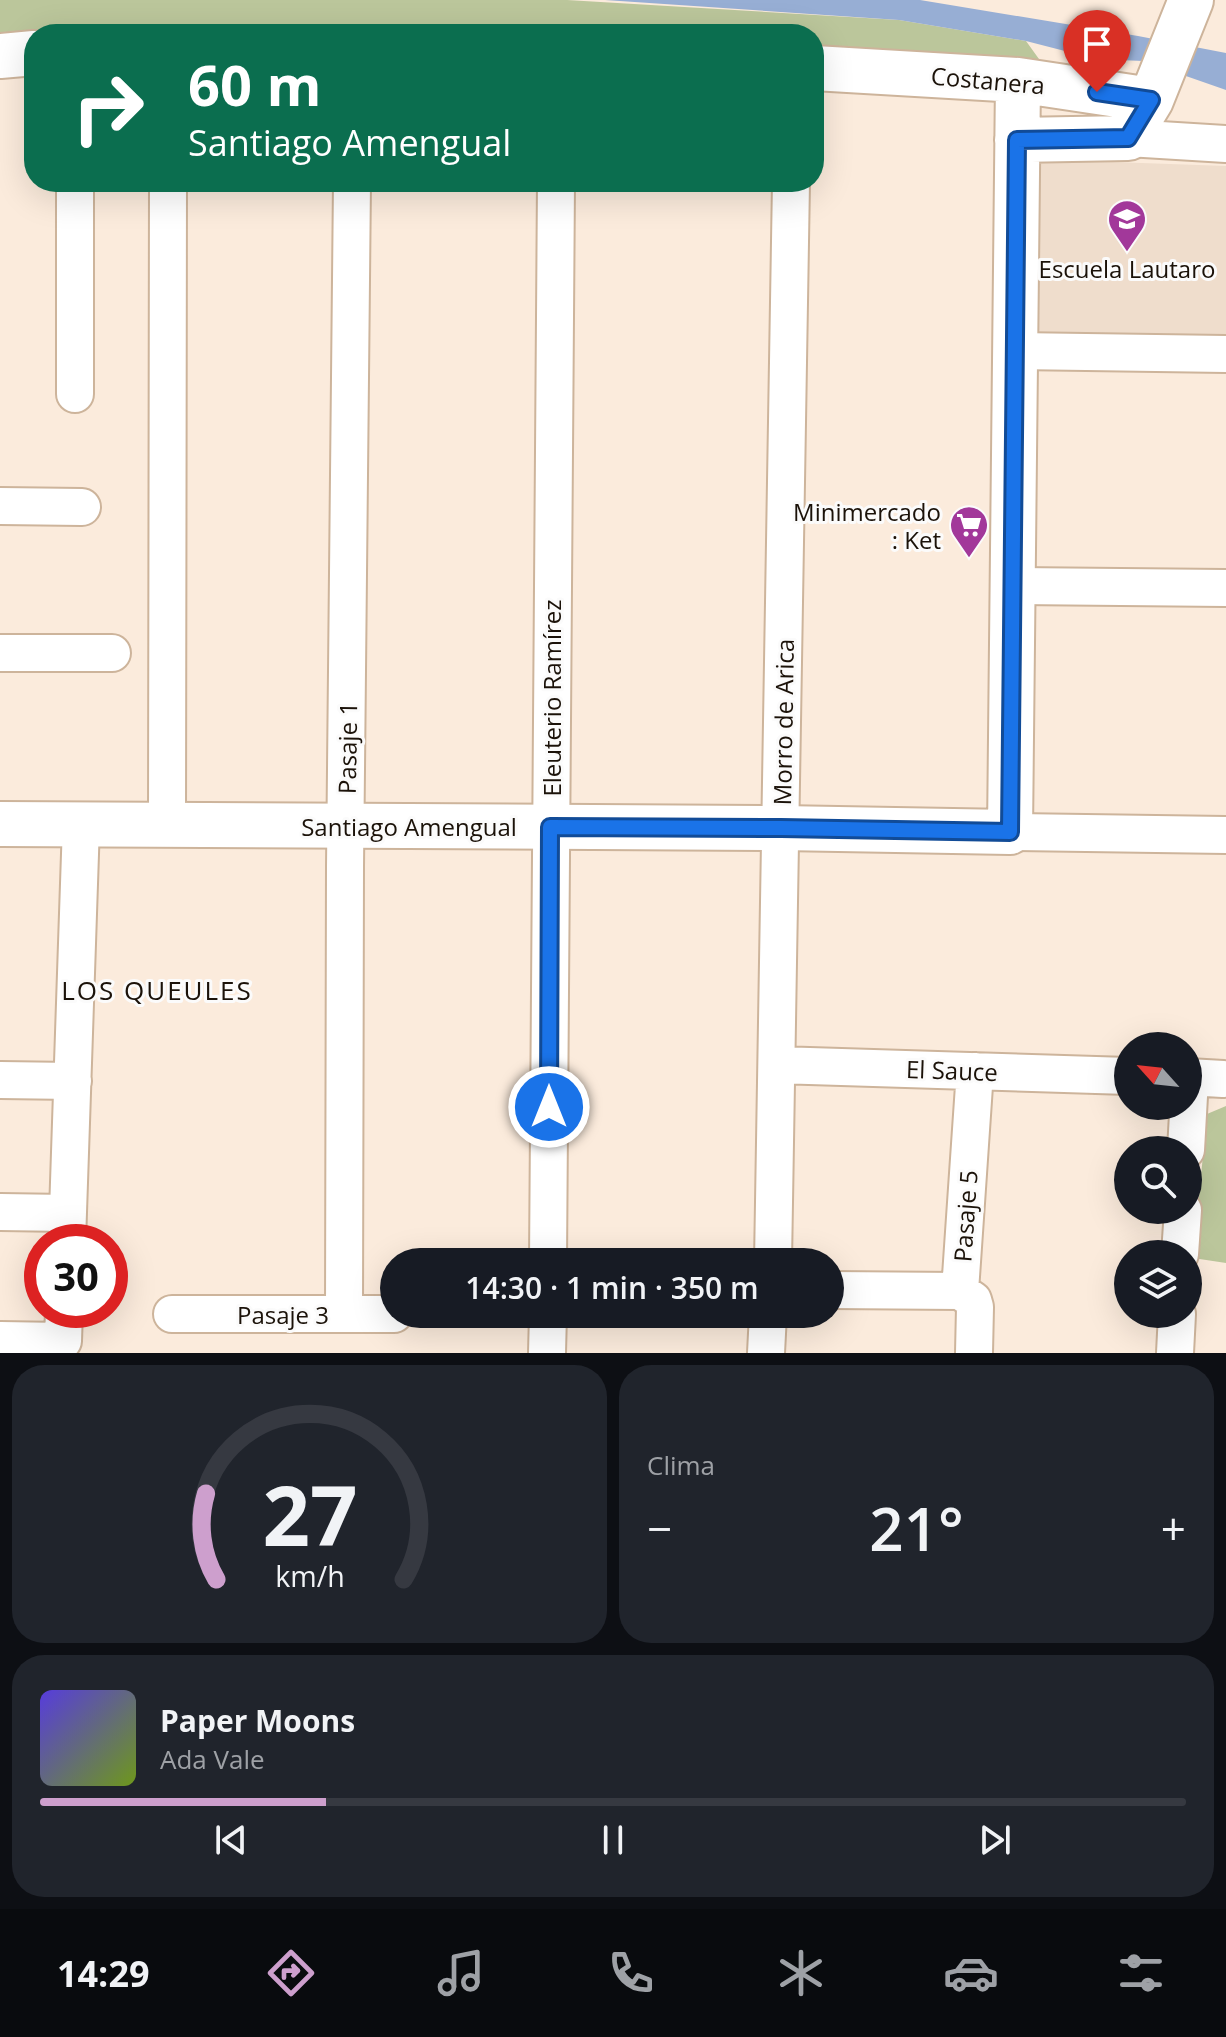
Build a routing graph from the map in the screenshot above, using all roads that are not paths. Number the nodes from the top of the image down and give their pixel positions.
1 (1190, 4) edge
2 (24, 48) edge
3 (0, 56) edge
4 (824, 69) edge
5 (1018, 80) junction
6 (1156, 86) junction
7 (1128, 138) junction
8 (1017, 140) junction
9 (1226, 144) edge
10 (75, 192) edge
11 (168, 192) edge
12 (352, 192) edge
13 (556, 192) edge
14 (791, 192) edge
15 (1015, 351) junction
16 (1226, 354) edge
17 (75, 394) dead end
18 (0, 506) edge
19 (82, 507) dead end
20 (1013, 586) junction
21 (1226, 588) edge
22 (0, 653) edge
23 (112, 653) dead end
24 (0, 824) edge
25 (81, 824) junction
26 (167, 824) junction
27 (346, 825) junction
28 (550, 827) junction
29 (781, 828) junction
30 (1010, 832) junction
31 (1226, 835) edge
32 (777, 1065) junction
33 (975, 1071) junction
34 (1114, 1076) edge
35 (0, 1080) edge
36 (73, 1081) junction
37 (0, 1212) edge
38 (50, 1224) edge
39 (67, 1224) edge
40 (548, 1248) edge
41 (773, 1248) edge
42 (844, 1290) edge
43 (960, 1291) junction
44 (172, 1314) dead end
45 (344, 1314) junction
46 (380, 1314) edge
47 (63, 1328) edge
48 (548, 1328) edge
49 (767, 1328) edge
50 (1176, 1328) edge
51 (0, 1340) edge
52 (547, 1353) edge
53 (766, 1353) edge
54 (974, 1353) edge
55 (1175, 1353) edge

1 - 6 street
2 - 3 street
4 - 5 street, Costanera
5 - 6 street, Costanera
5 - 8 street
6 - 7 street
7 - 8 street
7 - 9 street
8 - 15 street
10 - 17 street
11 - 26 street
12 - 27 street, Pasaje 1
13 - 28 street, Eleuterio Ramírez
14 - 29 street, Morro de Arica
15 - 16 street
15 - 20 street
18 - 19 street
20 - 21 street
20 - 30 street
22 - 23 street
24 - 25 street, Santiago Amengual
25 - 26 street, Santiago Amengual
25 - 36 street
26 - 27 street, Santiago Amengual
27 - 28 street, Santiago Amengual
27 - 45 street, Pasaje 1
28 - 29 street, Santiago Amengual
28 - 40 street, Eleuterio Ramírez
29 - 30 street, Santiago Amengual
29 - 32 street, Morro de Arica
30 - 31 street, Santiago Amengual
32 - 33 street, El Sauce
32 - 41 street, Morro de Arica
33 - 34 street, El Sauce
33 - 43 street, Pasaje 5
35 - 36 street
36 - 39 street
37 - 38 street
42 - 43 street
43 - 54 street, Pasaje 5
44 - 45 street, Pasaje 3
45 - 46 street, Pasaje 3
47 - 51 street
48 - 52 street
49 - 53 street
50 - 55 street

